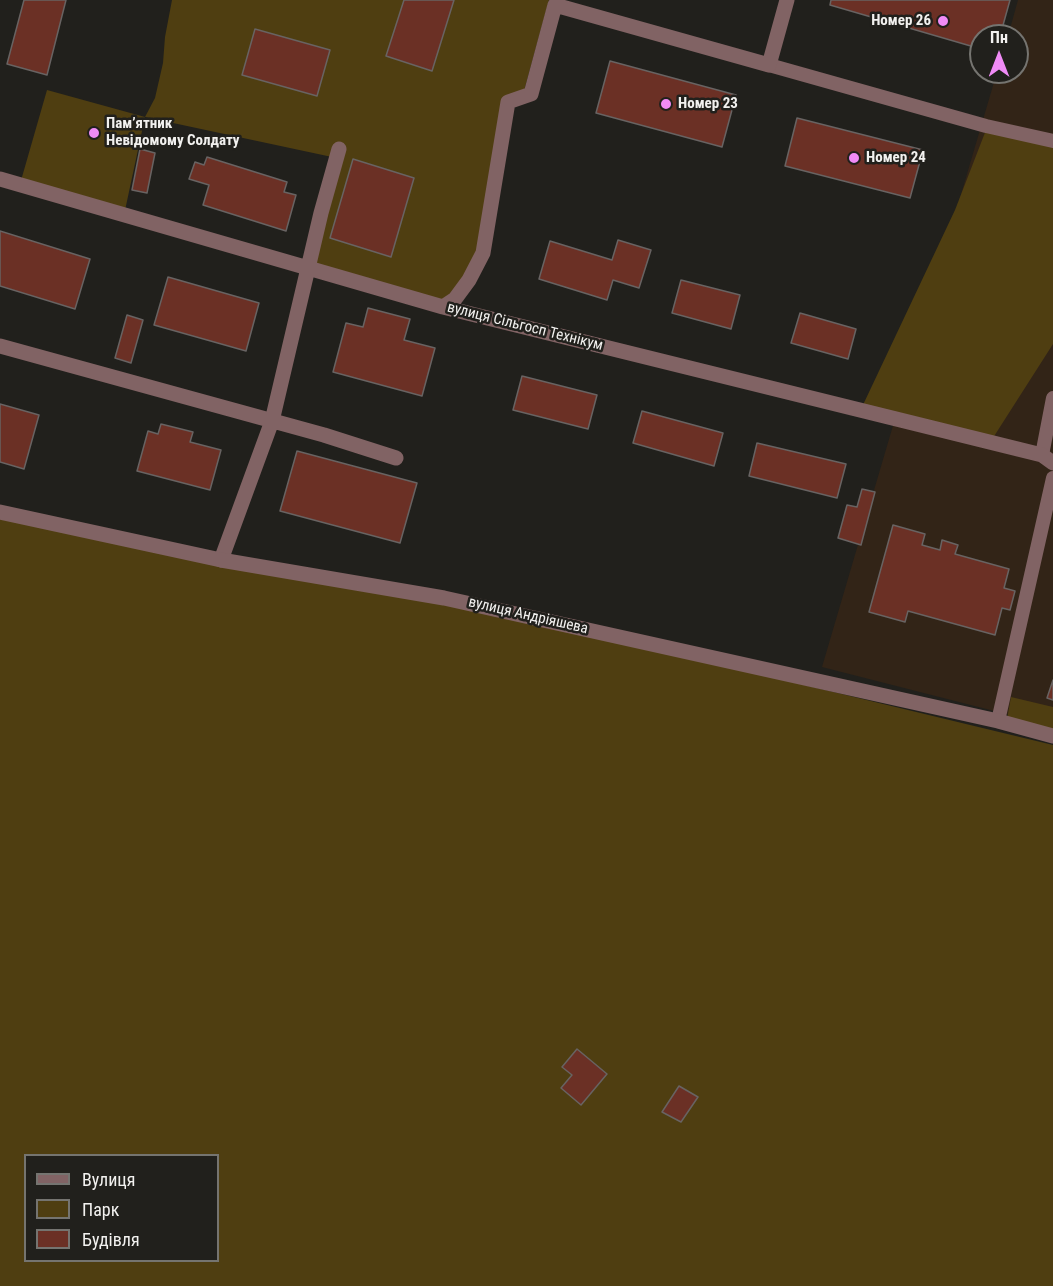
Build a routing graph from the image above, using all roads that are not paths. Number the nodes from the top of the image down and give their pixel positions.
1 (787, 0) edge
2 (769, 65) junction
3 (1053, 141) edge
4 (339, 149) dead end
5 (0, 179) edge
6 (309, 268) junction
7 (444, 307) junction
8 (0, 346) edge
9 (1053, 398) edge
10 (272, 421) junction
11 (396, 458) dead end
12 (1048, 459) edge
13 (1053, 478) edge
14 (0, 512) edge
15 (222, 560) junction
16 (998, 721) junction
17 (1053, 735) edge

1 - 2 street
2 - 3 lane
2 - 7 street
4 - 6 street
5 - 6 street, вулиця Сільгосп Технікум
6 - 7 street, вулиця Сільгосп Технікум
6 - 10 street
7 - 12 street, вулиця Сільгосп Технікум
8 - 10 street
9 - 12 lane
10 - 11 street
10 - 15 street
13 - 16 lane
14 - 15 street, вулиця Андріяшева
15 - 16 street, вулиця Андріяшева
16 - 17 street, вулиця Андріяшева

